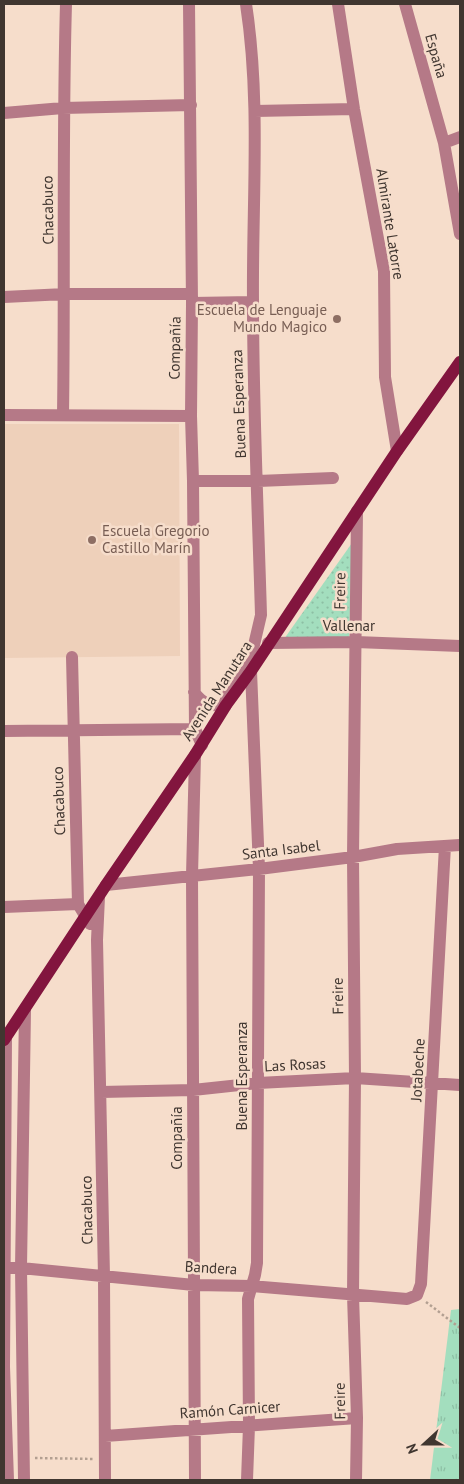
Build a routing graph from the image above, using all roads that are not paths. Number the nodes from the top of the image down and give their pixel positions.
1 (66, 4) edge
2 (189, 4) edge
3 (246, 4) edge
4 (338, 4) edge
5 (405, 4) edge
6 (191, 105) junction
7 (63, 108) junction
8 (354, 109) junction
9 (255, 111) junction
10 (4, 113) edge
11 (460, 137) edge
12 (444, 143) junction
13 (460, 234) edge
14 (65, 294) junction
15 (4, 297) edge
16 (192, 298) junction
17 (253, 302) junction
18 (460, 362) edge
19 (4, 415) edge
20 (63, 416) junction
21 (191, 416) junction
22 (397, 451) junction
23 (333, 478) dead end
24 (193, 480) junction
25 (258, 481) junction
26 (357, 511) junction
27 (356, 642) junction
28 (268, 643) junction
29 (460, 646) edge
30 (72, 657) dead end
31 (251, 671) junction
32 (194, 692) junction
33 (226, 705) junction
34 (195, 729) junction
35 (4, 731) edge
36 (73, 731) junction
37 (199, 750) junction
38 (176, 784) junction
39 (194, 796) junction
40 (460, 845) edge
41 (445, 846) junction
42 (352, 857) junction
43 (259, 869) junction
44 (192, 876) junction
45 (106, 886) junction
46 (99, 897) junction
47 (78, 904) junction
48 (4, 908) edge
49 (86, 915) junction
50 (97, 940) junction
51 (25, 1010) junction
52 (5, 1038) edge
53 (355, 1078) junction
54 (258, 1083) junction
55 (433, 1084) junction
56 (460, 1085) edge
57 (193, 1090) junction
58 (101, 1092) junction
59 (5, 1106) edge
60 (5, 1268) edge
61 (21, 1268) junction
62 (104, 1276) junction
63 (194, 1285) junction
64 (252, 1286) junction
65 (353, 1295) junction
66 (417, 1296) joint
67 (4, 1367) edge
68 (357, 1418) junction
69 (249, 1426) junction
70 (196, 1429) junction
71 (105, 1436) junction
72 (8, 1480) edge
73 (24, 1480) edge
74 (105, 1480) edge
75 (195, 1480) edge
76 (247, 1480) edge
77 (356, 1480) edge

1 - 7 street, Chacabuco
2 - 6 street, Compañía
3 - 9 street, Buena Esperanza
4 - 8 street, Almirante Latorre
5 - 12 street, España
6 - 7 street
6 - 16 street, Compañía
7 - 10 street
7 - 14 street, Chacabuco
8 - 9 street
8 - 22 street, Almirante Latorre
9 - 17 street, Buena Esperanza
11 - 12 street
12 - 13 street, España
14 - 15 street
14 - 16 street
14 - 20 street, Chacabuco
16 - 17 street
16 - 21 street, Compañía
17 - 25 street, Buena Esperanza
18 - 22 main road, Avenida Manutara
19 - 20 street
20 - 21 street
21 - 24 street, Compañía
22 - 26 main road, Avenida Manutara
23 - 25 street
24 - 25 street
24 - 32 street, Compañía
25 - 33 street, Buena Esperanza
26 - 27 street, Freire
26 - 28 main road, Avenida Manutara
27 - 28 street, Vallenar
27 - 29 street, Vallenar
27 - 42 street, Freire
28 - 31 main road, Avenida Manutara
30 - 36 street, Chacabuco
31 - 33 main road, Avenida Manutara
31 - 43 street, Buena Esperanza
32 - 33 street
32 - 34 street, Compañía
33 - 37 main road, Avenida Manutara
34 - 36 street
34 - 37 street, Compañía
35 - 36 street
36 - 47 street, Chacabuco
37 - 38 main road, Avenida Manutara
37 - 39 street, Compañía
38 - 39 street
38 - 45 main road, Avenida Manutara
39 - 44 street, Compañía
40 - 41 street, Santa Isabel
41 - 42 street, Santa Isabel
41 - 55 street, Jotabeche
42 - 43 street, Santa Isabel
42 - 53 street, Freire
43 - 44 street, Santa Isabel
43 - 54 street, Buena Esperanza
44 - 45 street, Santa Isabel
44 - 57 street, Compañía
45 - 46 main road, Avenida Manutara
46 - 49 main road, Avenida Manutara
46 - 50 street, Chacabuco
47 - 48 street
47 - 49 street, Chacabuco
49 - 50 street, Chacabuco
49 - 51 main road, Avenida Manutara
50 - 58 street, Chacabuco
51 - 52 main road, Avenida Manutara
51 - 61 street
52 - 59 street
53 - 54 street, Las Rosas
53 - 55 street, Las Rosas
53 - 65 street, Freire
54 - 57 street, Las Rosas
54 - 64 street, Buena Esperanza
55 - 56 street, Las Rosas
55 - 66 street, Jotabeche
57 - 58 street, Las Rosas
57 - 63 street, Compañía
58 - 62 street, Chacabuco
59 - 60 street
60 - 61 street, Bandera
60 - 67 street
61 - 62 street, Bandera
61 - 73 street
62 - 63 street, Bandera
62 - 71 street, Chacabuco
63 - 64 street, Bandera
63 - 70 street, Compañía
64 - 65 street, Bandera
64 - 69 street, Buena Esperanza
65 - 66 street, Bandera
65 - 68 street, Freire
67 - 72 street
68 - 69 street, Ramón Carnicer
68 - 77 street, Freire
69 - 70 street, Ramón Carnicer
69 - 76 street, Buena Esperanza
70 - 71 street, Ramón Carnicer
70 - 75 street, Compañía
71 - 74 street, Chacabuco

